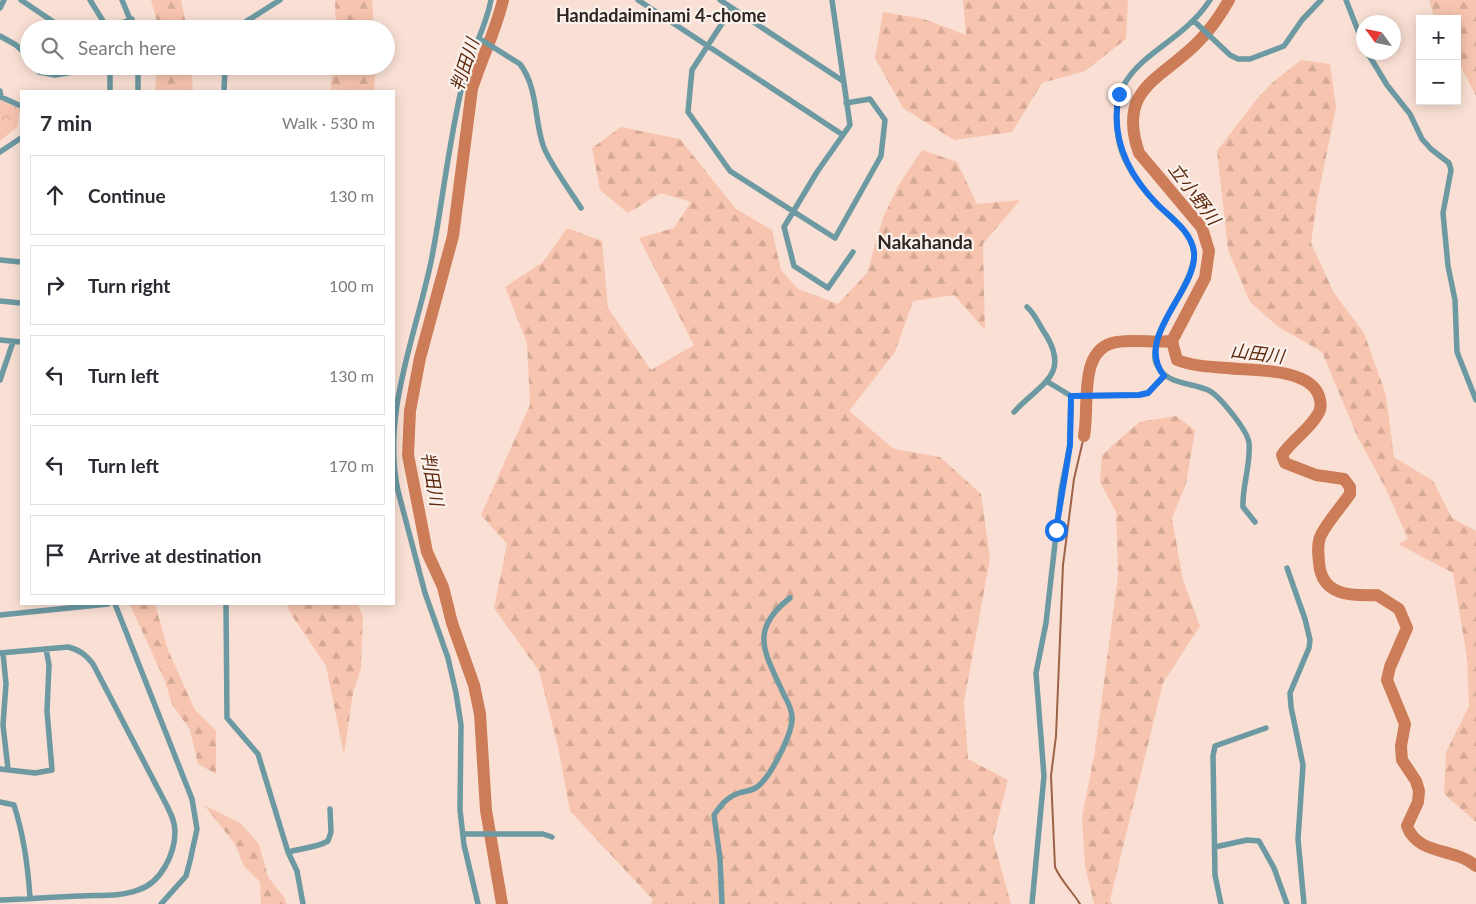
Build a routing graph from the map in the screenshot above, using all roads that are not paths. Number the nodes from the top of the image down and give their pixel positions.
1 (4, 0) edge
2 (21, 0) edge
3 (90, 0) edge
4 (122, 0) edge
5 (280, 0) edge
6 (490, 0) edge
7 (638, 0) edge
8 (720, 0) edge
9 (832, 0) edge
10 (1210, 0) edge
11 (1321, 0) edge
12 (1346, 0) edge
13 (0, 8) edge
14 (732, 8) junction
15 (132, 19) edge
16 (51, 20) edge
17 (103, 20) edge
18 (248, 20) edge
19 (1194, 21) junction
20 (1356, 26) edge
21 (0, 36) edge
22 (482, 40) junction
23 (708, 46) junction
24 (20, 48) edge
25 (1372, 60) edge
26 (110, 75) edge
27 (138, 75) edge
28 (225, 75) edge
29 (843, 81) junction
30 (110, 90) edge
31 (138, 90) edge
32 (224, 90) edge
33 (0, 91) edge
34 (846, 103) junction
35 (20, 106) edge
36 (843, 135) junction
37 (20, 139) edge
38 (0, 152) edge
39 (580, 208) dead end
40 (793, 211) junction
41 (853, 252) dead end
42 (0, 260) edge
43 (20, 262) edge
44 (0, 301) edge
45 (20, 304) edge
46 (1027, 307) dead end
47 (0, 340) edge
48 (13, 342) junction
49 (20, 342) edge
50 (1164, 376) junction
51 (0, 380) edge
52 (1048, 382) junction
53 (1071, 396) junction
54 (1476, 400) edge
55 (1014, 412) dead end
56 (395, 428) edge
57 (395, 477) edge
58 (1255, 522) dead end
59 (1287, 568) dead end
60 (790, 598) dead end
61 (37, 605) edge
62 (85, 605) edge
63 (115, 605) edge
64 (226, 605) edge
65 (37, 611) junction
66 (0, 615) edge
67 (46, 649) junction
68 (2, 653) edge
69 (1266, 728) dead end
70 (0, 768) edge
71 (8, 769) junction
72 (0, 802) edge
73 (330, 809) dead end
74 (464, 834) junction
75 (552, 837) dead end
76 (1215, 847) junction
77 (288, 852) junction
78 (30, 898) junction
79 (0, 900) edge
80 (49, 902) edge
81 (161, 904) edge
82 (303, 904) edge
83 (478, 904) edge
84 (722, 904) edge
85 (1032, 904) edge
86 (1221, 904) edge
87 (1287, 904) edge
88 (1304, 904) edge

1 - 13 street
2 - 16 street
3 - 17 street
4 - 15 street
5 - 18 street
6 - 22 street
7 - 23 street
8 - 14 street
9 - 29 street
10 - 19 street
11 - 19 street
12 - 20 street
14 - 23 street
14 - 29 street
19 - 50 street
21 - 24 street
22 - 39 street
22 - 56 street
23 - 36 street
23 - 40 street
25 - 54 street
26 - 30 street
27 - 31 street
28 - 32 street
29 - 34 street
33 - 35 street
34 - 36 street
34 - 40 street
36 - 40 street
37 - 38 street
40 - 41 street
42 - 43 street
44 - 45 street
46 - 52 street
47 - 48 street
48 - 49 street
48 - 51 street
50 - 53 street
50 - 58 street
52 - 53 street
52 - 55 street
53 - 85 street
57 - 74 street
59 - 88 street
60 - 84 street
61 - 65 street
62 - 65 street
63 - 81 street
64 - 77 street
65 - 66 street
67 - 68 street
67 - 71 street
67 - 80 street
68 - 71 street
69 - 76 street
70 - 71 street
72 - 78 street
73 - 77 street
74 - 75 street
74 - 83 street
76 - 86 street
76 - 87 street
77 - 82 street
78 - 79 street
78 - 80 street

